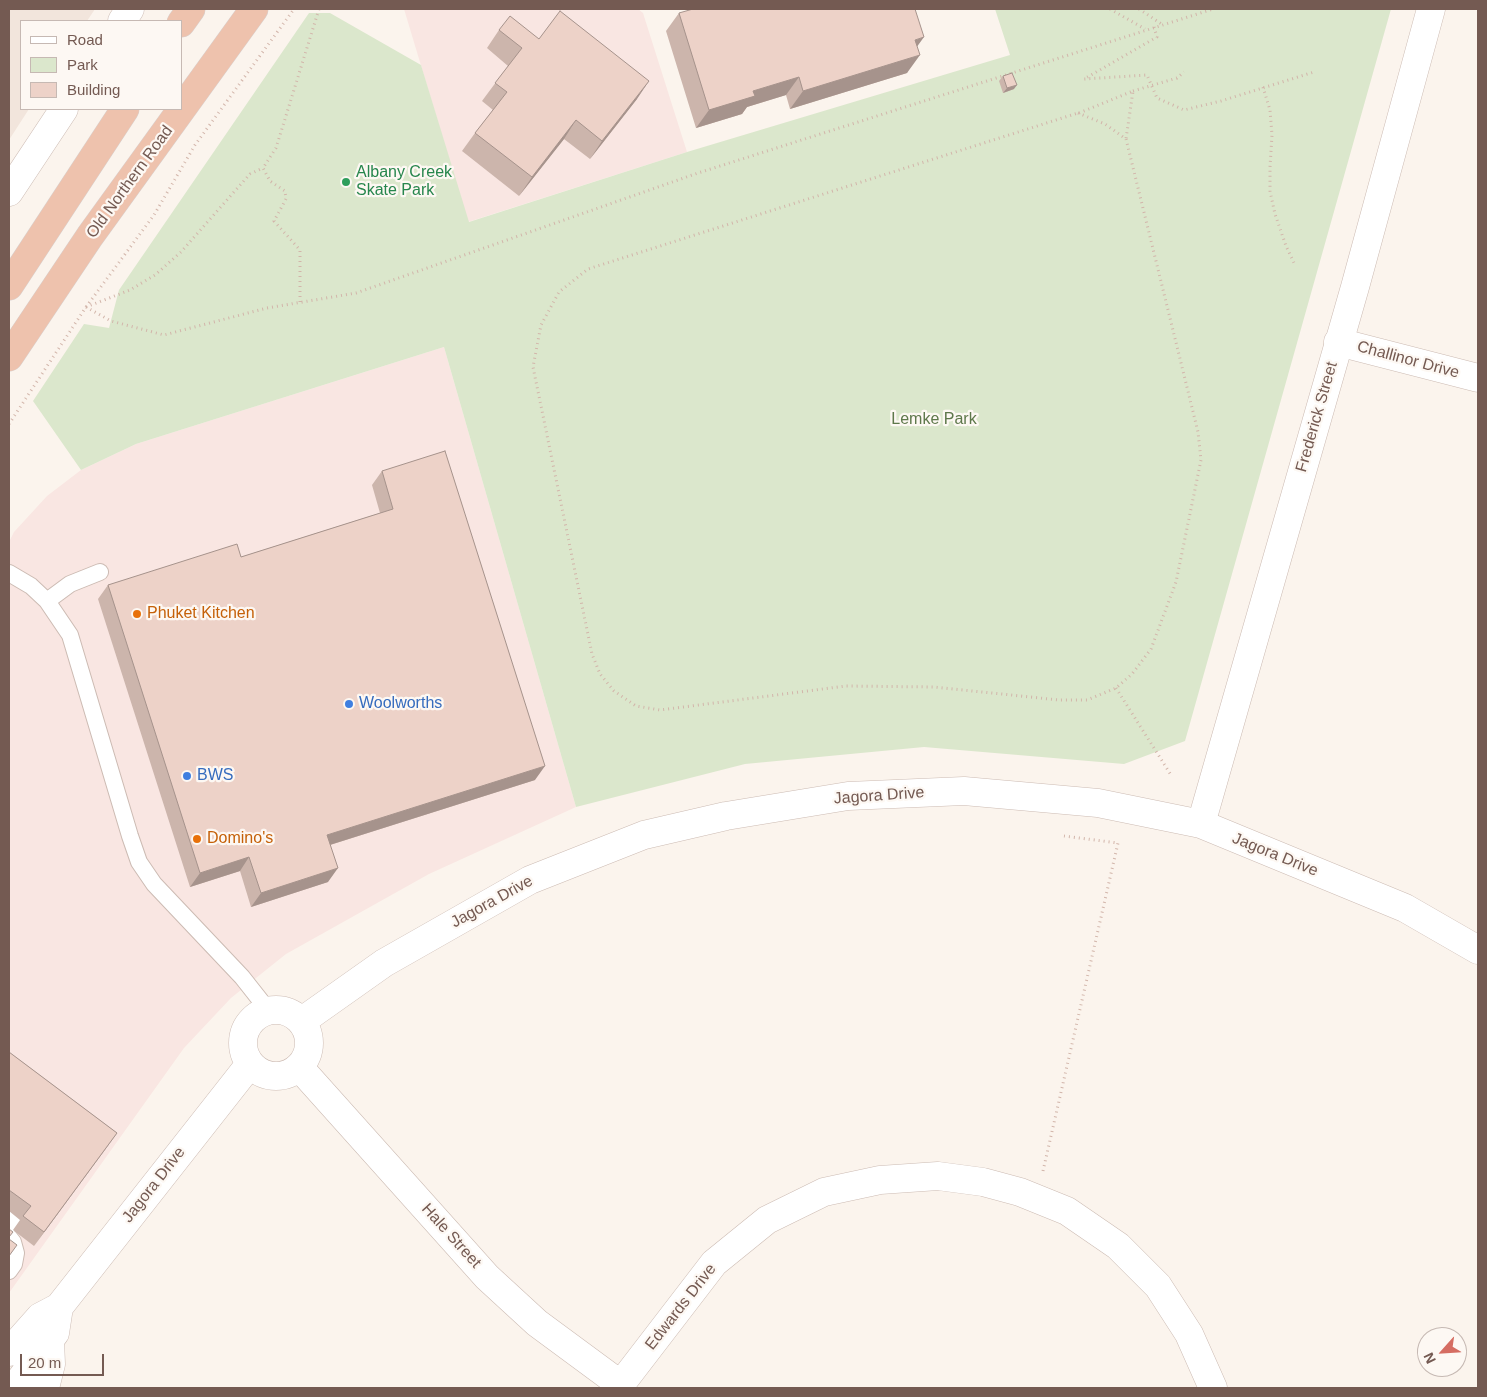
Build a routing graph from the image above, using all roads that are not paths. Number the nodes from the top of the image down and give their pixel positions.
1 (130, 9) edge
2 (191, 9) edge
3 (254, 9) edge
4 (1432, 9) edge
5 (123, 20) edge
6 (182, 22) edge
7 (182, 109) edge
8 (63, 110) edge
9 (124, 110) edge
10 (181, 110) edge
11 (9, 192) edge
12 (9, 286) edge
13 (1338, 342) junction
14 (9, 356) edge
15 (1478, 378) edge
16 (100, 572) dead end
17 (9, 573) edge
18 (47, 601) junction
19 (1201, 824) junction
20 (1478, 950) edge
21 (268, 1010) junction
22 (302, 1021) junction
23 (250, 1064) junction
24 (299, 1067) junction
25 (11, 1227) edge
26 (9, 1271) edge
27 (58, 1307) junction
28 (50, 1340) junction
29 (9, 1352) edge
30 (620, 1386) edge
31 (14, 1388) edge
32 (45, 1388) edge
33 (1213, 1388) edge

1 - 5 street
2 - 6 highway
3 - 7 highway, Old Northern Road
4 - 13 street, Frederick Street
8 - 11 street
9 - 12 highway
10 - 14 highway, Old Northern Road
13 - 15 street, Challinor Drive
13 - 19 street, Frederick Street
16 - 18 lane
17 - 18 lane
18 - 21 lane
19 - 20 street, Jagora Drive
19 - 22 street, Jagora Drive
21 - 22 street
21 - 23 street
22 - 24 street
23 - 24 street
23 - 27 street, Jagora Drive
24 - 30 street, Hale Street
25 - 26 lane
27 - 28 street
27 - 29 street, Jagora Drive
28 - 31 street
28 - 32 street
30 - 33 street, Edwards Drive

